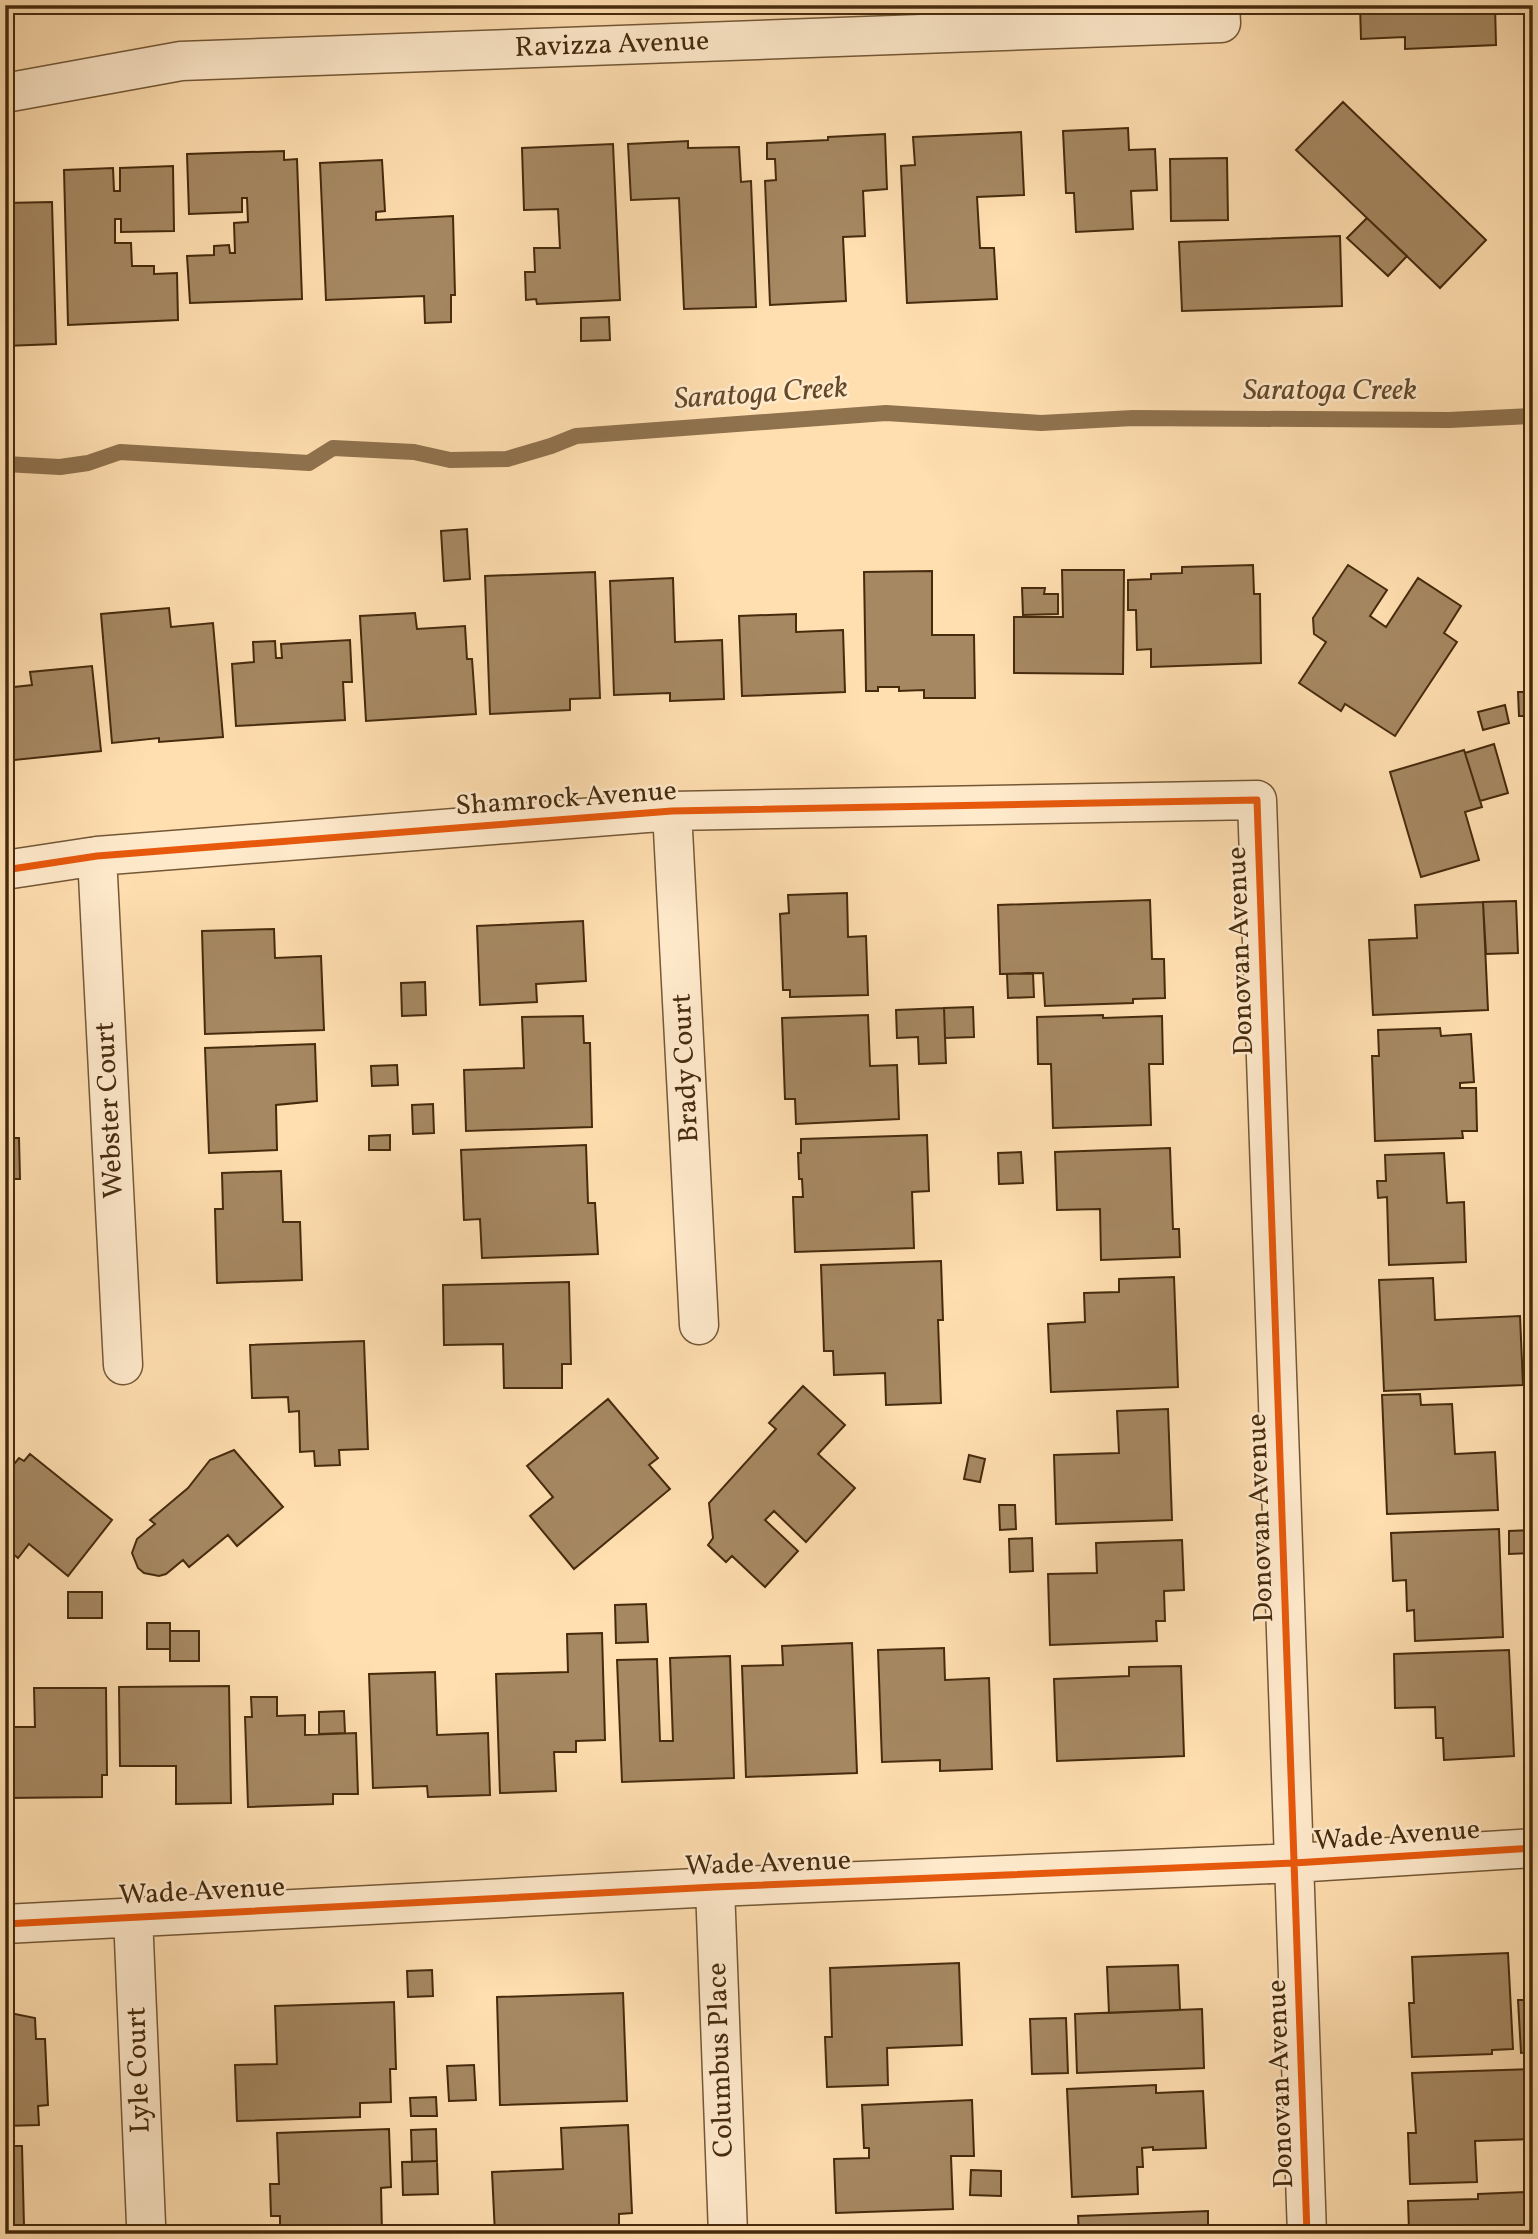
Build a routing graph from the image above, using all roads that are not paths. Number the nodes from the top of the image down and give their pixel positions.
1 (1220, 14) edge
2 (5, 93) edge
3 (1257, 800) joint
4 (672, 811) junction
5 (97, 856) junction
6 (5, 870) edge
7 (699, 1325) dead end
8 (123, 1365) dead end
9 (1533, 1848) edge
10 (1294, 1863) junction
11 (715, 1887) junction
12 (133, 1916) junction
13 (5, 1924) edge
14 (146, 2224) dead end
15 (728, 2234) edge
16 (1307, 2234) edge

1 - 2 street, Ravizza Avenue
3 - 4 street, Shamrock Avenue
3 - 10 street, Donovan Avenue
4 - 5 street, Shamrock Avenue
4 - 7 street, Brady Court
5 - 6 street, Shamrock Avenue
5 - 8 street, Webster Court
9 - 10 street, Wade Avenue
10 - 11 street, Wade Avenue
10 - 16 street, Donovan Avenue
11 - 12 street, Wade Avenue
11 - 15 street, Columbus Place
12 - 13 street, Wade Avenue
12 - 14 street, Lyle Court

